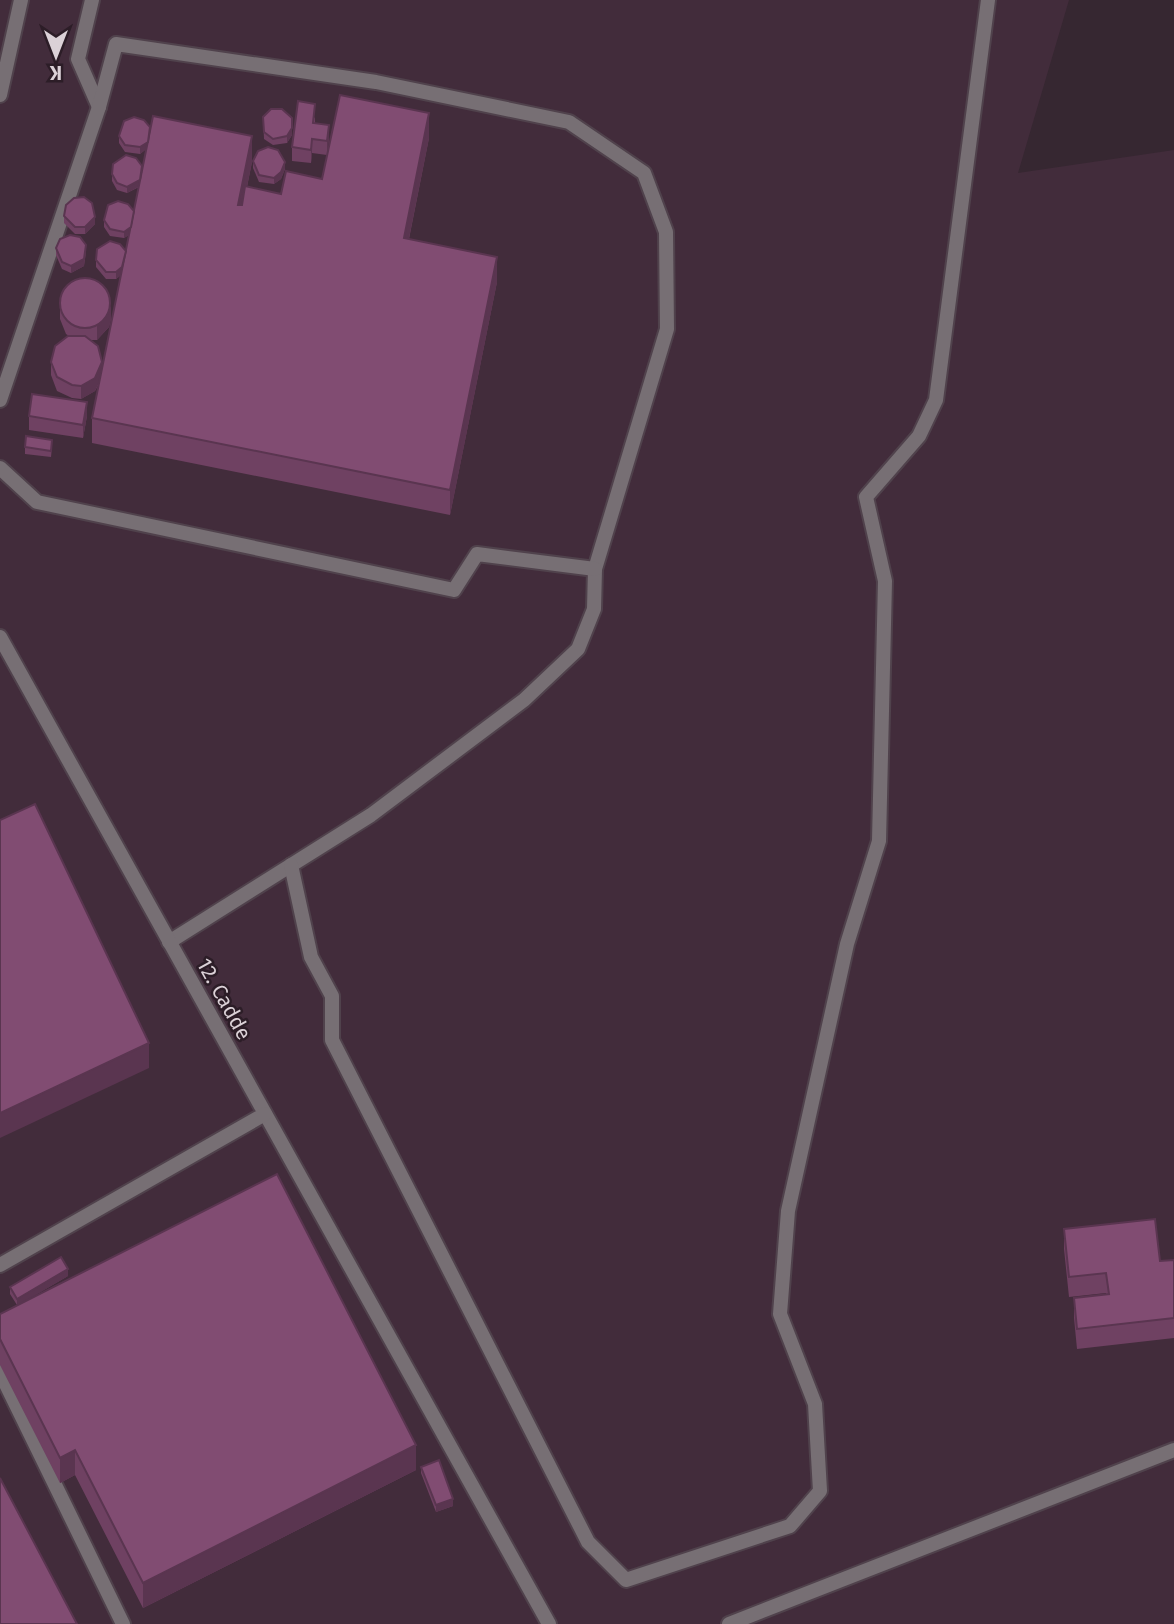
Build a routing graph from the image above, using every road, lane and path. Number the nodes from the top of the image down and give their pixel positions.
1 (21, 0) edge
2 (92, 0) edge
3 (988, 0) edge
4 (0, 95) edge
5 (99, 107) junction
6 (0, 401) edge
7 (0, 468) edge
8 (595, 569) junction
9 (0, 637) edge
10 (291, 865) junction
11 (169, 942) junction
12 (265, 1114) junction
13 (0, 1265) edge
14 (0, 1372) edge
15 (1174, 1450) edge
16 (123, 1624) edge
17 (549, 1624) edge
18 (729, 1624) edge

1 - 4 lane
2 - 5 lane
3 - 10 lane
5 - 6 lane
5 - 8 lane
7 - 8 lane
8 - 10 lane
9 - 11 lane, 12. Cadde
10 - 11 lane
11 - 12 lane, 12. Cadde
12 - 13 lane
12 - 17 lane, 12. Cadde
14 - 16 lane
15 - 18 lane

